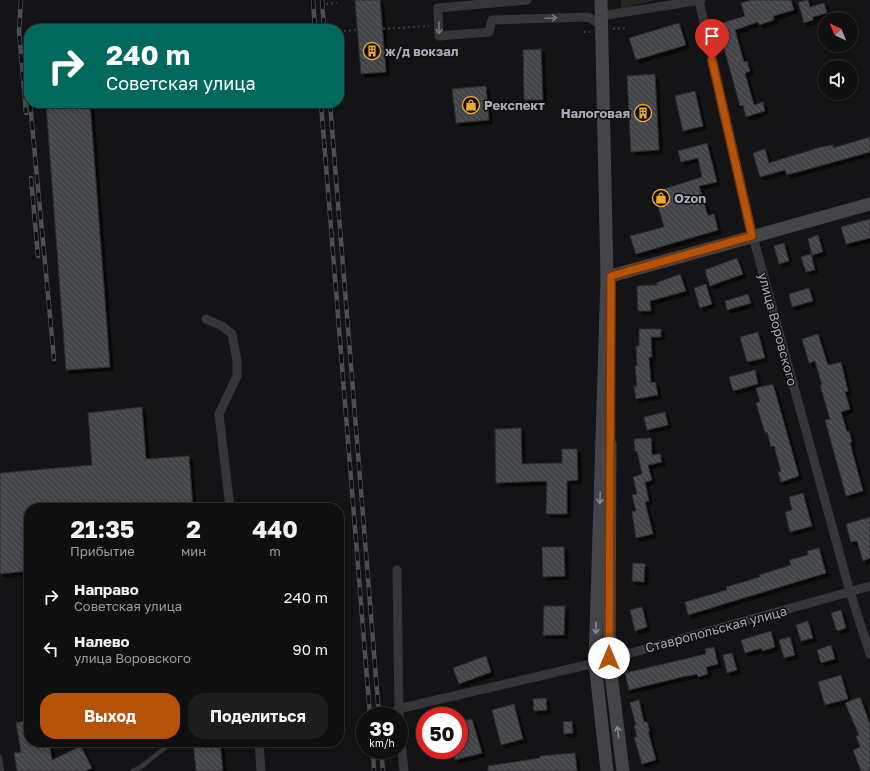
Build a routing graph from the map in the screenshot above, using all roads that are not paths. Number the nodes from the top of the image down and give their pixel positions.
1 (527, 0) edge
2 (601, 0) edge
3 (700, 0) edge
4 (602, 21) junction
5 (870, 204) edge
6 (752, 236) junction
7 (609, 277) junction
8 (206, 319) dead end
9 (229, 503) edge
10 (398, 570) dead end
11 (870, 586) edge
12 (850, 592) junction
13 (870, 654) edge
14 (609, 658) junction
15 (595, 663) junction
16 (398, 707) edge
17 (408, 710) edge
18 (166, 747) edge
19 (259, 747) edge
20 (0, 757) edge
21 (403, 759) edge
22 (2, 771) edge
23 (133, 771) edge
24 (261, 771) edge
25 (404, 771) edge
26 (607, 771) edge
27 (622, 771) edge

1 -> 4 street
2 - 4 main road
3 - 4 street
3 - 6 street, улица Воровского
4 - 7 main road
5 - 6 main road
6 - 7 main road
6 - 12 street, улица Воровского
7 - 14 main road
7 -> 15 main road
8 - 9 street
10 - 16 street
11 - 12 street, Ставропольская улица
12 - 13 street, улица Воровского
12 - 14 street, Ставропольская улица
14 - 15 street, Ставропольская улица
27 -> 14 main road
15 - 17 street, Ставропольская улица
15 - 26 main road
18 - 23 lane
19 - 24 street
20 - 22 lane
21 - 25 street

